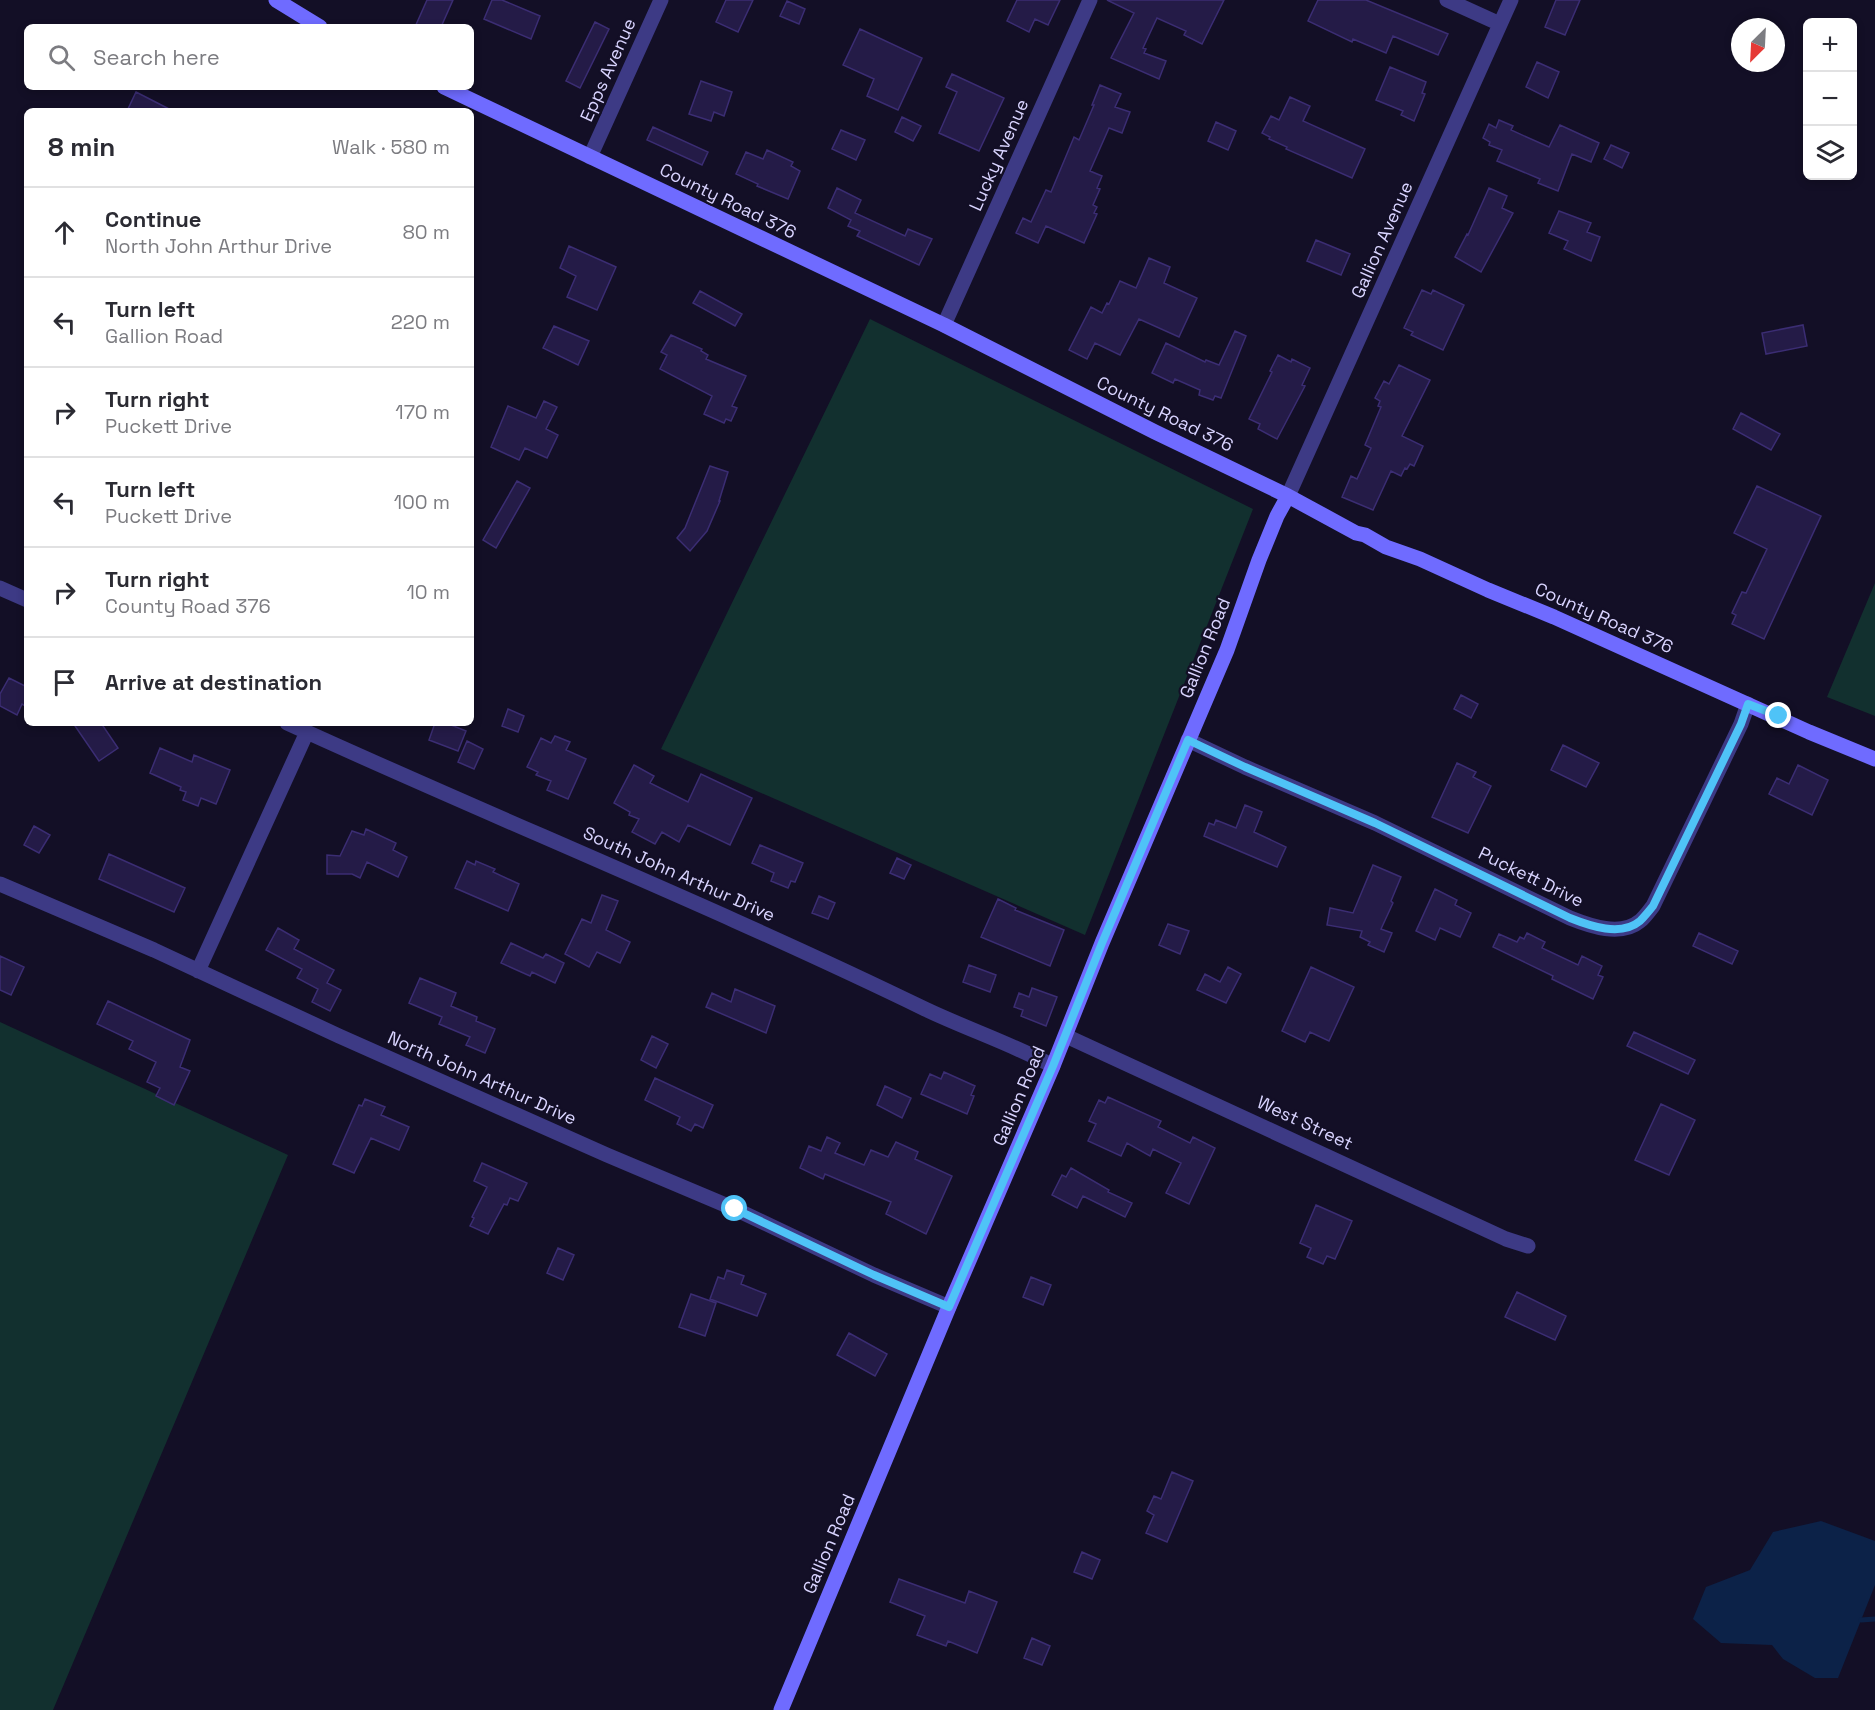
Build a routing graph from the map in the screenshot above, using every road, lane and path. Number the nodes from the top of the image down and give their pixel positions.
1 (276, 0) edge
2 (661, 0) edge
3 (1090, 0) edge
4 (1447, 0) edge
5 (1511, 0) edge
6 (315, 24) edge
7 (1500, 24) junction
8 (450, 90) edge
9 (590, 157) junction
10 (944, 325) junction
11 (1288, 496) junction
12 (0, 588) edge
13 (24, 599) edge
14 (1748, 704) junction
15 (294, 726) edge
16 (307, 732) junction
17 (1188, 740) junction
18 (1875, 759) edge
19 (0, 884) edge
20 (198, 971) junction
21 (1066, 1036) junction
22 (1053, 1066) junction
23 (1528, 1245) dead end
24 (949, 1307) junction
25 (781, 1710) edge

1 - 6 street
2 - 9 street, Epps Avenue
3 - 10 street, Lucky Avenue
4 - 7 street
5 - 7 street, Gallion Avenue
7 - 11 street, Gallion Avenue
8 - 9 street, County Road 376
9 - 10 street, County Road 376
10 - 11 street, County Road 376
11 - 14 street, County Road 376
11 - 17 street, Gallion Road
12 - 13 street
14 - 17 street, Puckett Drive
14 - 18 street, County Road 376
15 - 16 street, South John Arthur Drive
16 - 20 street
16 - 22 street, South John Arthur Drive
17 - 21 street, Gallion Road
19 - 20 street, North John Arthur Drive
20 - 24 street, North John Arthur Drive
21 - 22 street, Gallion Road
21 - 23 street, West Street
22 - 24 street, Gallion Road
24 - 25 street, Gallion Road

